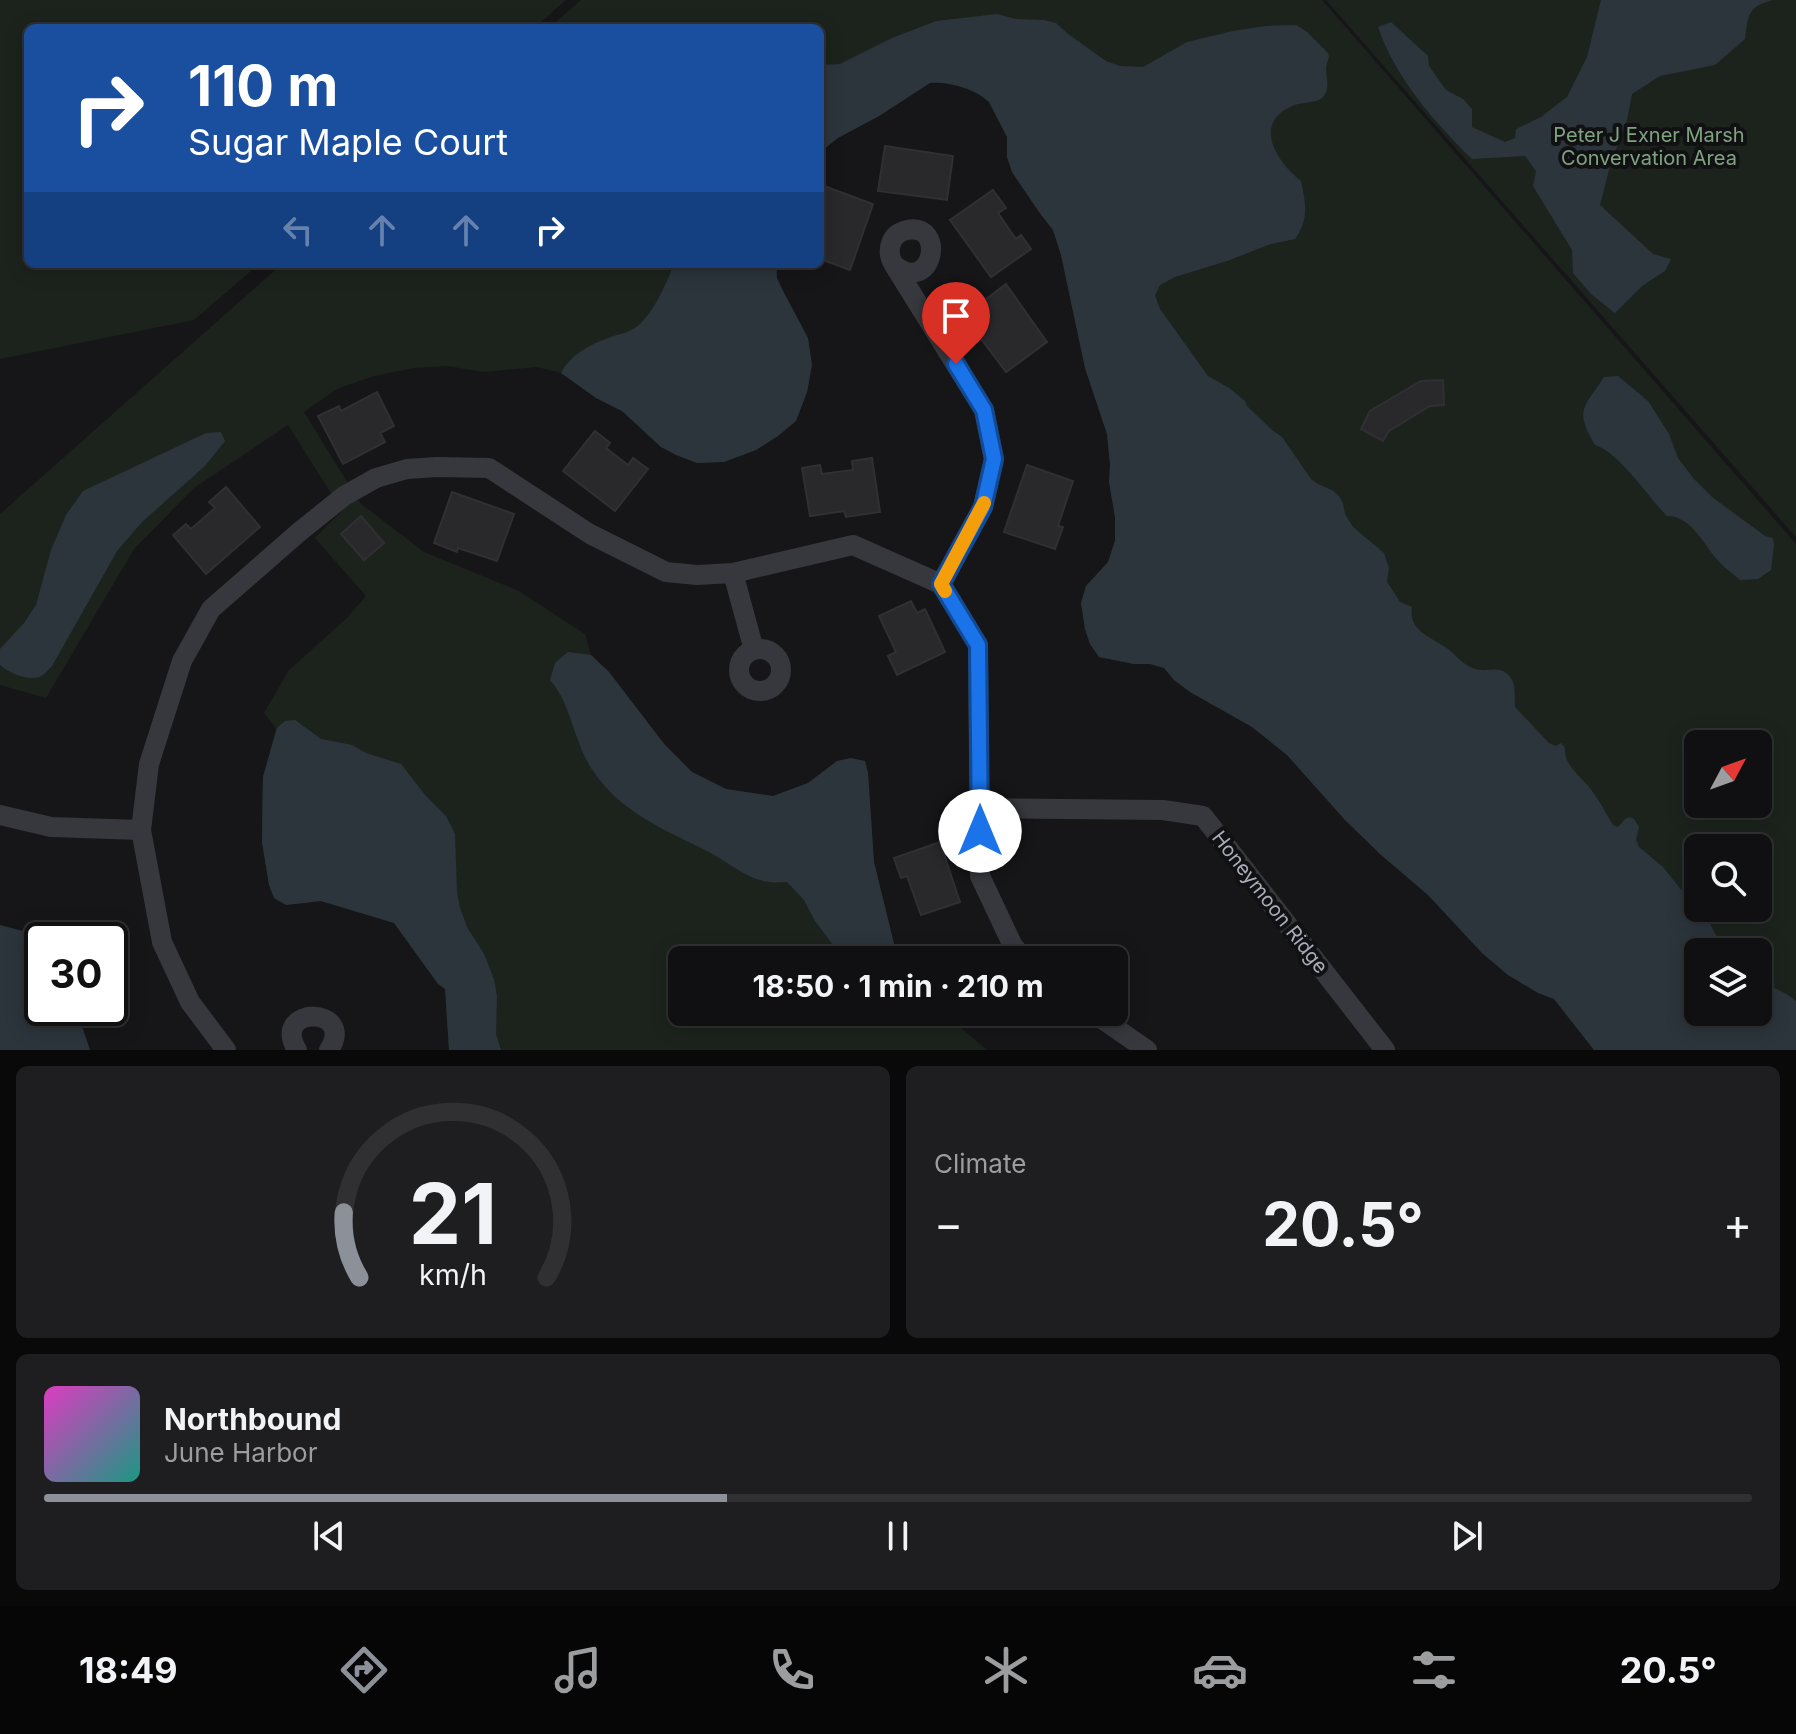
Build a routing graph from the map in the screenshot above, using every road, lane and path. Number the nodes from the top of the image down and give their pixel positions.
1 (894, 265) dead end
2 (733, 573) junction
3 (941, 584) junction
4 (754, 650) dead end
5 (980, 808) junction
6 (0, 815) edge
7 (141, 830) junction
8 (1013, 946) edge
9 (1112, 1026) edge
10 (226, 1050) edge
11 (297, 1050) edge
12 (329, 1050) edge
13 (1147, 1050) edge
14 (1385, 1050) edge

1 - 3 street
2 - 3 street
2 - 4 street
2 - 7 street
3 - 5 street
5 - 8 street
5 - 14 street, Honeymoon Ridge
6 - 7 street
7 - 10 street
9 - 13 street
11 - 12 street

